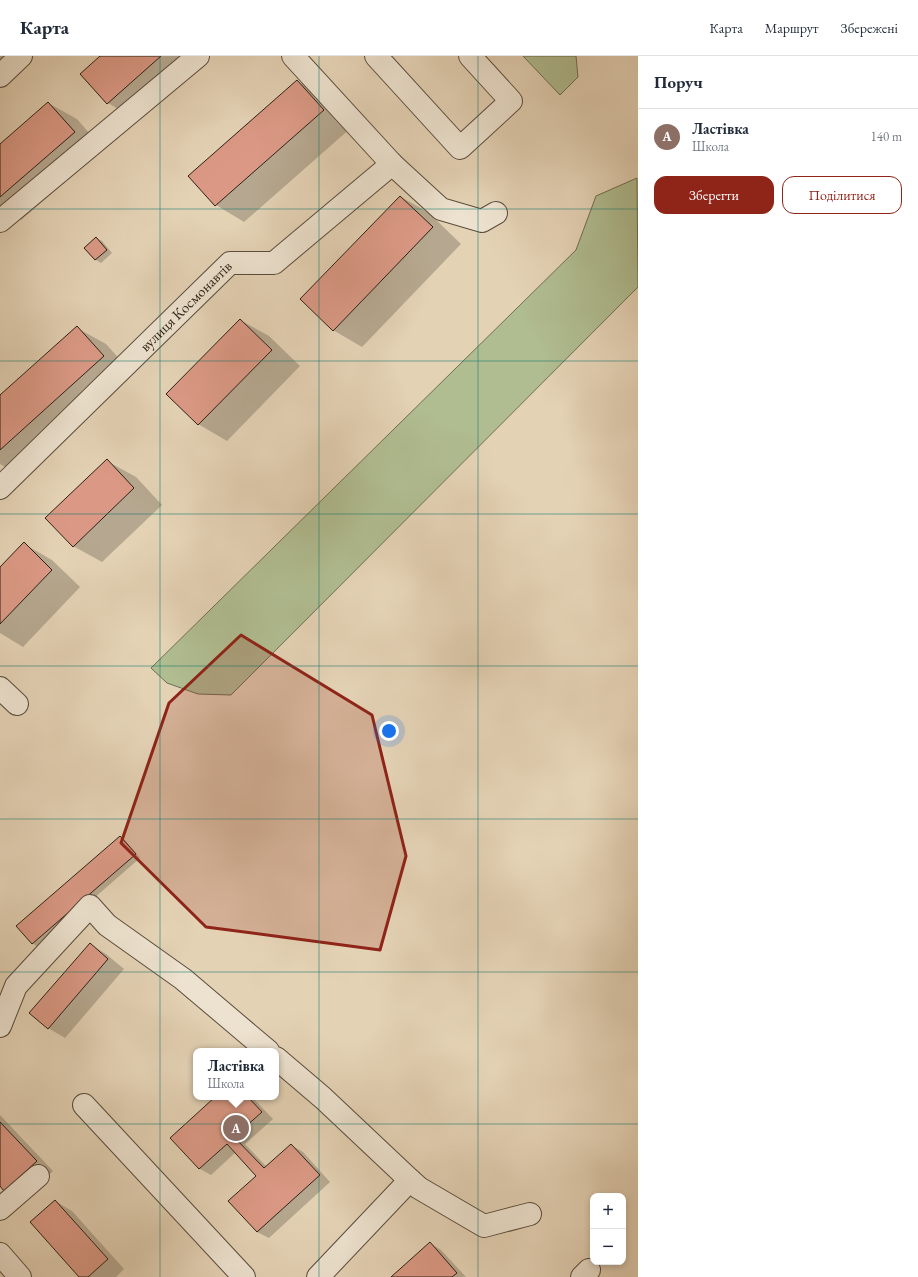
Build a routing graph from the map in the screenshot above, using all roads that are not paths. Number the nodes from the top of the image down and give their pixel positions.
1 (21, 56) edge
2 (198, 56) edge
3 (292, 56) edge
4 (376, 56) edge
5 (470, 56) edge
6 (0, 76) edge
7 (392, 164) junction
8 (496, 213) dead end
9 (0, 221) edge
10 (0, 488) edge
11 (0, 688) edge
12 (17, 704) dead end
13 (0, 1026) edge
14 (264, 1048) edge
15 (279, 1061) edge
16 (84, 1105) dead end
17 (38, 1176) dead end
18 (410, 1180) junction
19 (0, 1209) edge
20 (530, 1214) dead end
21 (244, 1277) edge
22 (318, 1277) edge

1 - 6 street
2 - 9 street
3 - 7 street
4 - 5 street
7 - 8 street
7 - 10 street, вулиця Космонавтів
11 - 12 street
13 - 14 street
15 - 18 street
16 - 21 street
17 - 19 street
18 - 20 street
18 - 22 street

